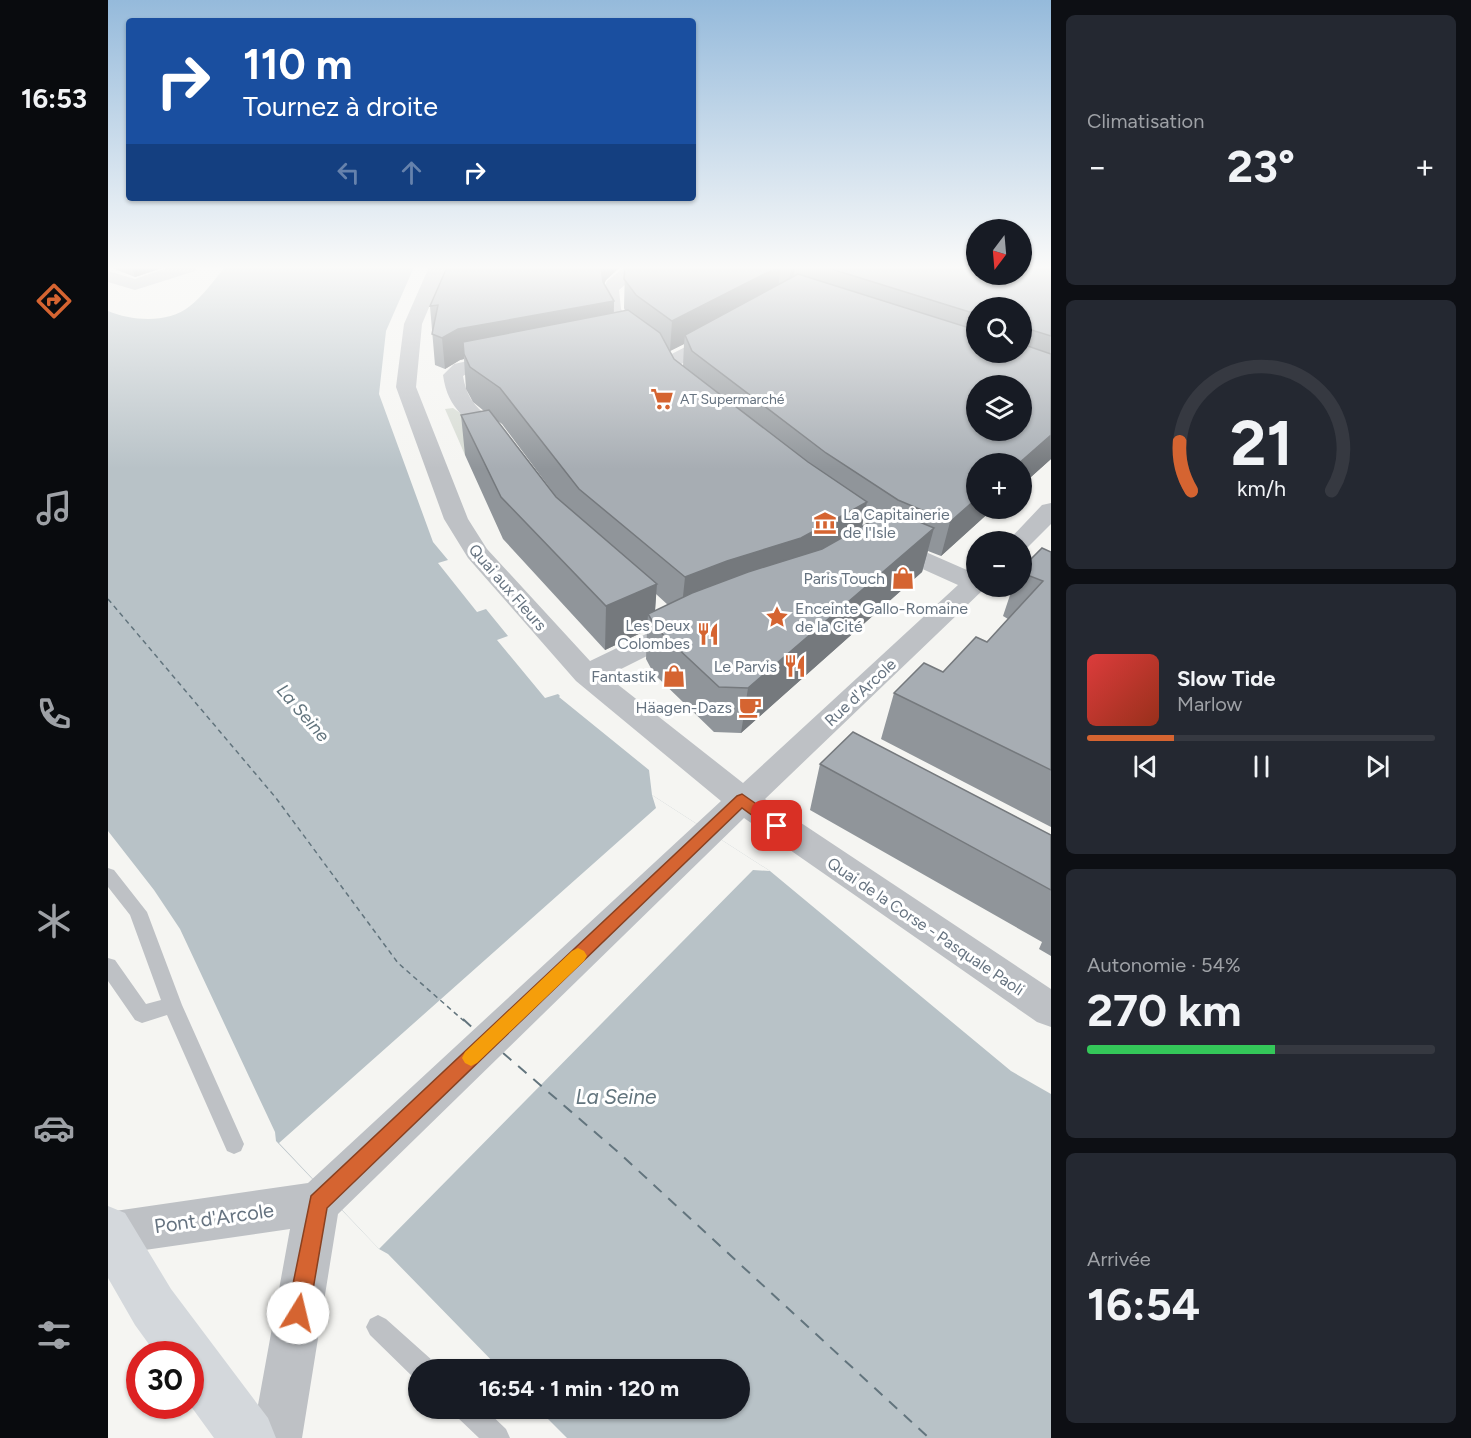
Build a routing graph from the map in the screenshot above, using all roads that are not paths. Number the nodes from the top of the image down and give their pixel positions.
1 (412, 334) edge
2 (631, 334) edge
3 (715, 334) edge
4 (609, 340) edge
5 (654, 355) junction
6 (520, 356) edge
7 (513, 457) edge
8 (1051, 510) edge
9 (1029, 531) edge
10 (869, 541) edge
11 (966, 578) edge
12 (966, 592) edge
13 (710, 617) edge
14 (586, 674) junction
15 (742, 800) junction
16 (108, 875) edge
17 (108, 966) edge
18 (172, 1005) junction
19 (1051, 1010) edge
20 (234, 1144) dead end
21 (318, 1203) junction
22 (109, 1232) edge
23 (378, 1327) dead end
24 (178, 1341) edge
25 (412, 1359) edge
26 (204, 1378) edge
27 (477, 1419) edge
28 (248, 1438) edge
29 (277, 1438) edge
30 (497, 1438) edge

1 - 14 street, Quai aux Fleurs
2 - 5 street
3 - 5 street
4 - 5 street
6 - 7 street
8 - 9 street
10 - 11 street
12 - 15 street, Rue d'Arcole
13 - 14 street
14 - 15 street, Quai aux Fleurs
15 - 19 street, Quai de la Corse - Pasquale Paoli
15 - 21 street
16 - 18 lane
17 - 18 lane
18 - 20 lane
21 - 22 street, Pont d'Arcole
21 - 29 street
22 - 24 main road
23 - 25 lane
26 - 28 main road
27 - 30 lane

